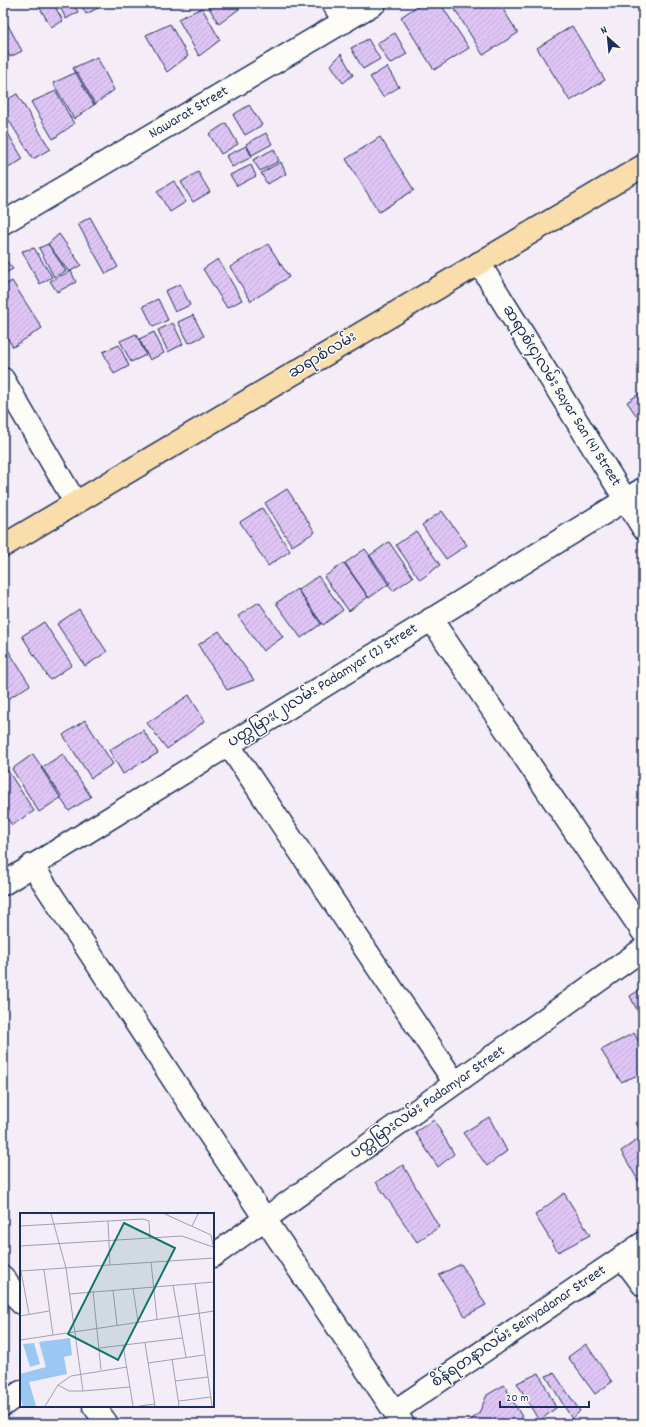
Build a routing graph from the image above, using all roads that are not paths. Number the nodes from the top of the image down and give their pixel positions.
1 (333, 3) edge
2 (375, 3) edge
3 (344, 22) junction
4 (643, 166) edge
5 (3, 223) edge
6 (479, 264) junction
7 (3, 379) edge
8 (643, 489) edge
9 (625, 500) junction
10 (75, 502) junction
11 (643, 528) edge
12 (3, 546) edge
13 (431, 619) junction
14 (228, 744) junction
15 (32, 865) junction
16 (3, 884) edge
17 (643, 932) edge
18 (643, 949) edge
19 (455, 1083) junction
20 (265, 1219) junction
21 (643, 1243) edge
22 (214, 1255) edge
23 (622, 1257) junction
24 (3, 1277) edge
25 (643, 1285) edge
26 (20, 1302) edge
27 (20, 1393) edge
28 (3, 1405) edge
29 (95, 1407) edge
30 (399, 1417) edge
31 (107, 1424) edge

1 - 3 street
2 - 3 street, Nawarat Street
3 - 5 street, Nawarat Street
4 - 6 main road, ဆရာစံလမ်း
6 - 9 street, ဆရာစံ(၄)လမ်း Sayar San (4) Street
6 - 10 main road, ဆရာစံလမ်း
7 - 10 street
8 - 9 street, ပတ္တမြား(၂)လမ်း Padamyar (2) Street
9 - 11 street, ဆရာစံ(၄)လမ်း Sayar San (4) Street
9 - 13 street, ပတ္တမြား(၂)လမ်း Padamyar (2) Street
10 - 12 main road, ဆရာစံလမ်း
13 - 14 street, ပတ္တမြား(၂)လမ်း Padamyar (2) Street
13 - 17 street
14 - 15 street, ပတ္တမြား(၂)လမ်း Padamyar (2) Street
14 - 19 street
15 - 16 street, ပတ္တမြား(၂)လမ်း Padamyar (2) Street
15 - 20 street
18 - 19 street, ပတ္တမြားလမ်း Padamyar Street
19 - 20 street, ပတ္တမြားလမ်း Padamyar Street
20 - 22 street, ပတ္တမြားလမ်း Padamyar Street
20 - 30 street
21 - 23 street, စိန်ရတနာလမ်း Seinyadanar Street
23 - 25 street
23 - 30 street, စိန်ရတနာလမ်း Seinyadanar Street
24 - 26 street
27 - 28 street
29 - 31 street

